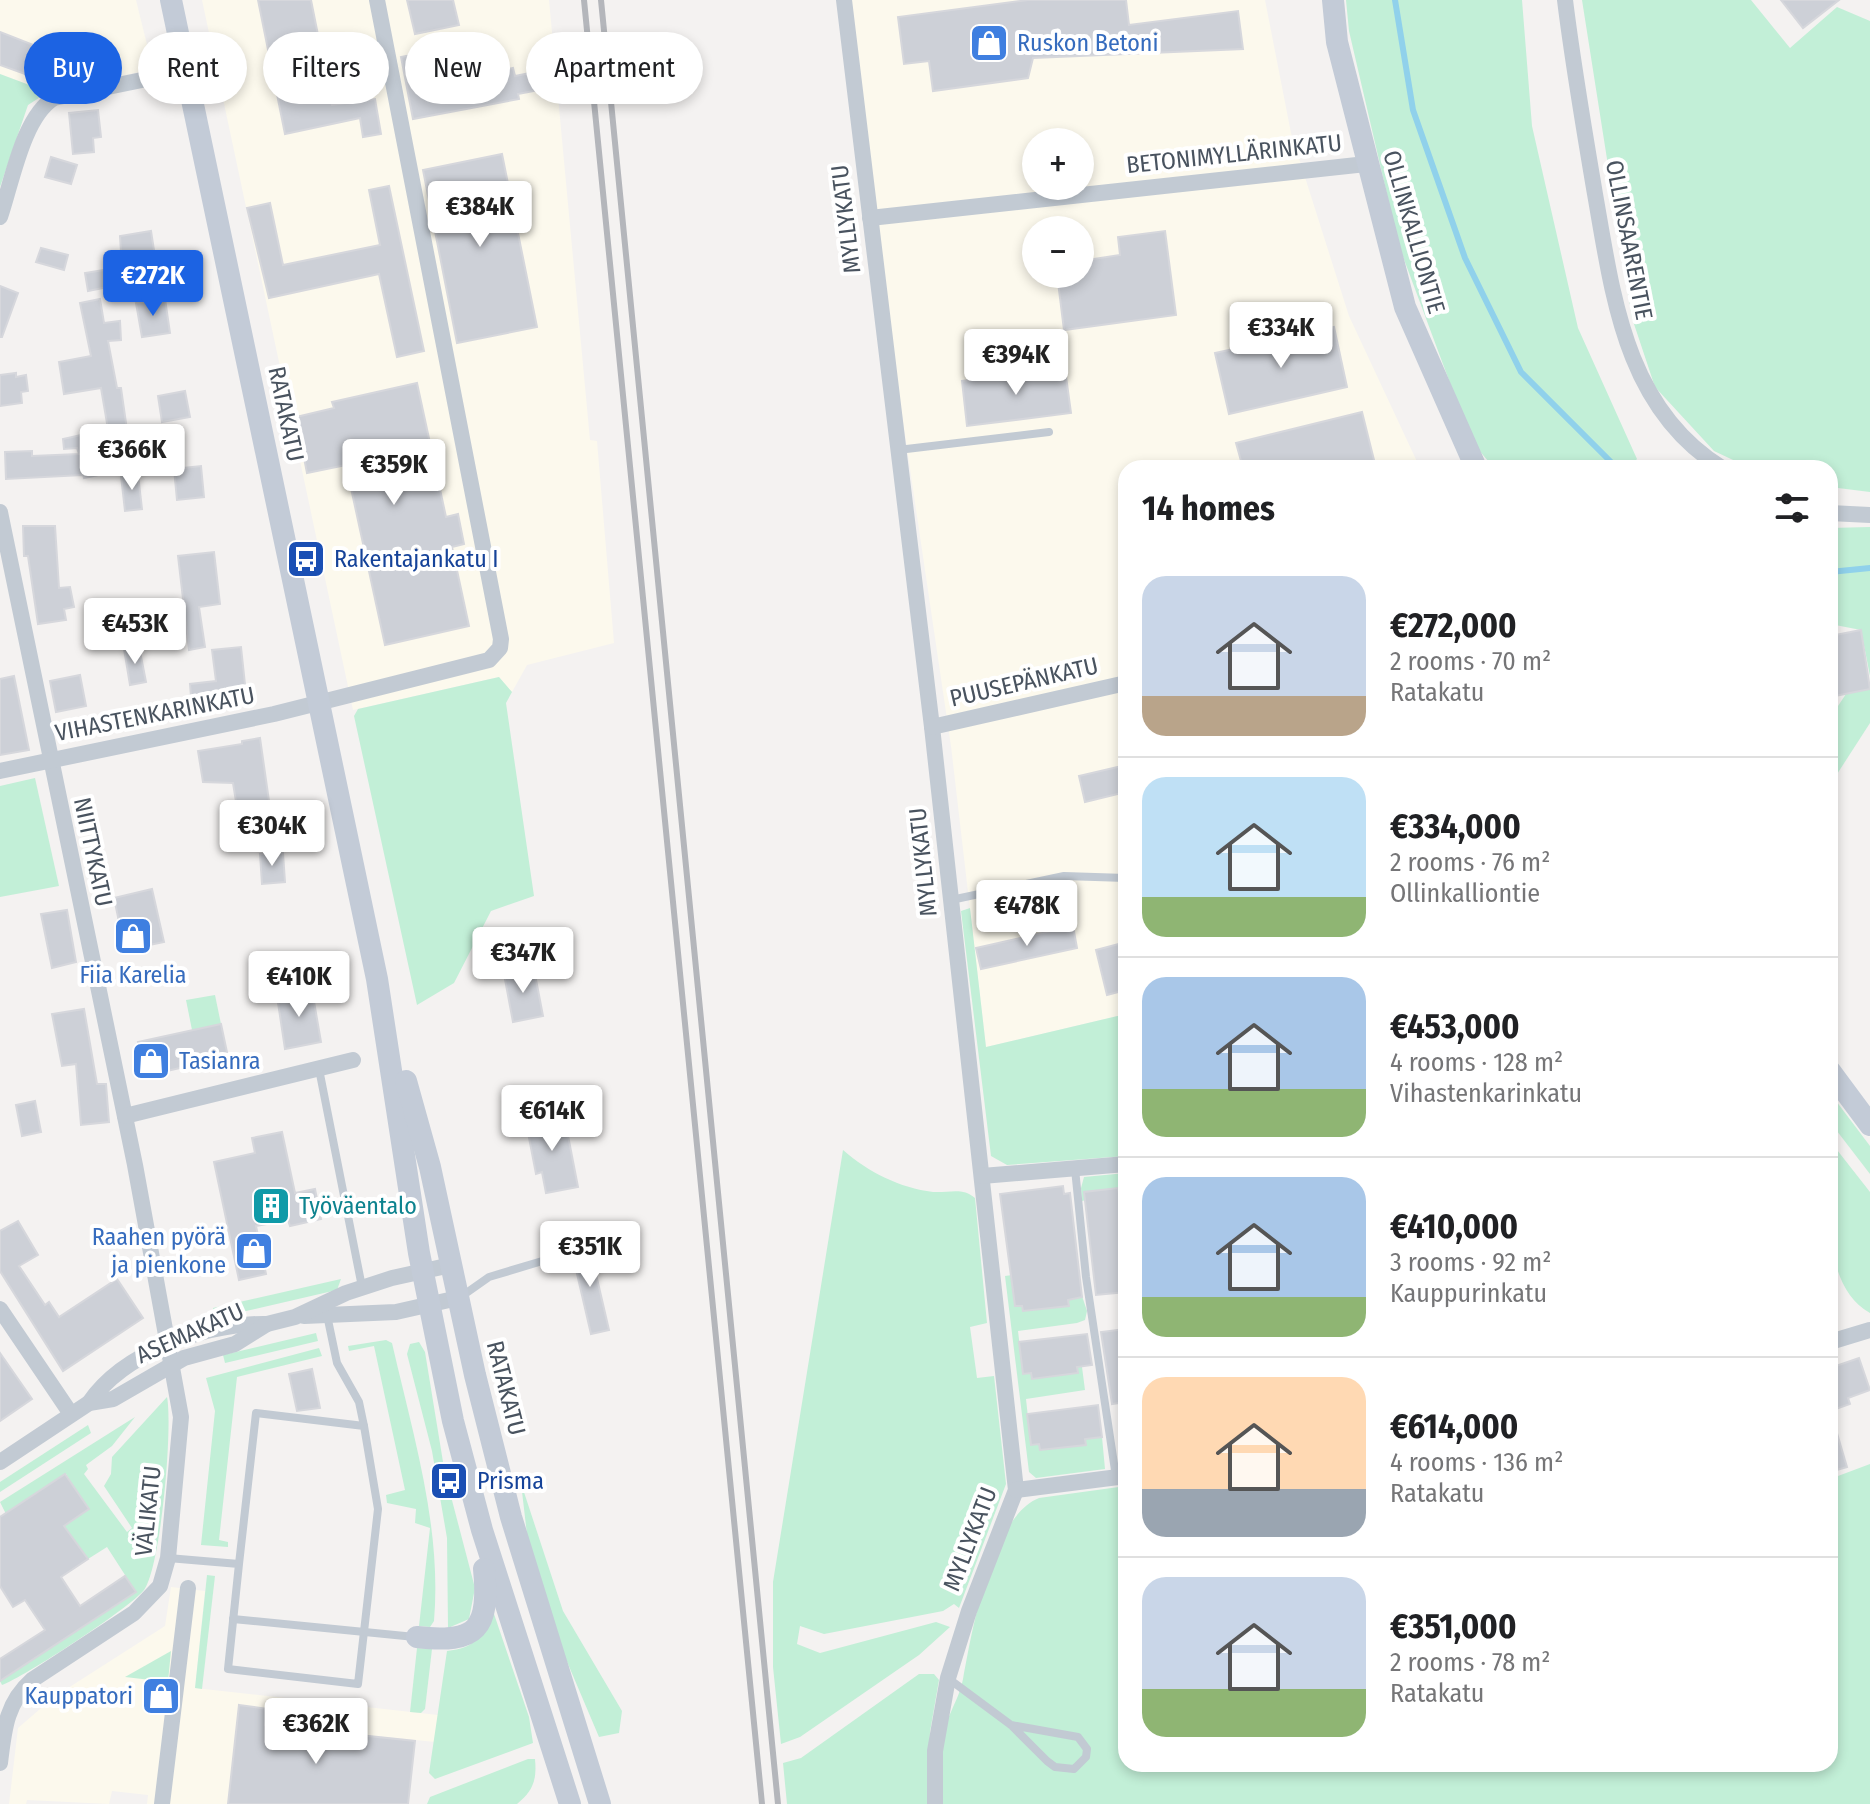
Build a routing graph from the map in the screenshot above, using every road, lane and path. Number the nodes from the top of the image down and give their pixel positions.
1 (171, 0) edge
2 (377, 0) edge
3 (844, 0) edge
4 (1333, 0) edge
5 (1565, 0) edge
6 (178, 32) edge
7 (138, 81) edge
8 (193, 104) edge
9 (1366, 164) junction
10 (0, 217) edge
11 (870, 218) junction
12 (1049, 432) dead end
13 (898, 450) junction
14 (1472, 460) edge
15 (1705, 460) edge
16 (0, 512) edge
17 (1838, 513) edge
18 (1870, 515) edge
19 (1118, 685) edge
20 (320, 703) junction
21 (932, 727) junction
22 (49, 760) junction
23 (0, 771) edge
24 (1118, 878) edge
25 (951, 900) junction
26 (377, 979) junction
27 (353, 1060) dead end
28 (319, 1068) junction
29 (1838, 1082) edge
30 (125, 1116) junction
31 (1870, 1125) edge
32 (1118, 1165) edge
33 (1075, 1169) junction
34 (982, 1176) junction
35 (549, 1259) dead end
36 (451, 1265) junction
37 (423, 1271) junction
38 (362, 1288) junction
39 (458, 1298) junction
40 (429, 1305) junction
41 (0, 1309) edge
42 (327, 1315) junction
43 (295, 1317) junction
44 (267, 1324) junction
45 (1870, 1330) edge
46 (1838, 1340) edge
47 (169, 1344) junction
48 (173, 1363) junction
49 (89, 1403) junction
50 (71, 1414) junction
51 (364, 1426) junction
52 (1118, 1459) edge
53 (0, 1462) edge
54 (1118, 1476) edge
55 (1016, 1490) junction
56 (474, 1500) junction
57 (168, 1558) junction
58 (239, 1564) junction
59 (188, 1588) dead end
60 (233, 1619) junction
61 (364, 1632) junction
62 (417, 1637) joint
63 (948, 1678) junction
64 (5, 1703) edge
65 (1011, 1725) junction
66 (0, 1763) edge
67 (591, 1780) junction
68 (561, 1801) edge
69 (162, 1804) edge
70 (600, 1804) edge
71 (935, 1804) edge

1 - 6 main road, RATAKATU
2 - 20 street, VIHASTENKARINKATU
3 - 11 street, MYLLYKATU
4 - 9 main road, OLLINKALLIONTIE
5 - 15 street, OLLINSAARENTIE
7 - 10 street
8 - 20 main road, RATAKATU
9 - 11 street, BETONIMYLLÄRINKATU
9 - 14 main road, OLLINKALLIONTIE
11 - 13 street, MYLLYKATU
12 - 13 lane
13 - 21 street, MYLLYKATU
16 - 22 street, NIITTYKATU
17 - 18 street
19 - 21 street, PUUSEPÄNKATU
20 - 22 street, VIHASTENKARINKATU
20 - 26 main road, RATAKATU
21 - 25 street, MYLLYKATU
22 - 23 street, VIHASTENKARINKATU
22 - 30 street, NIITTYKATU
24 - 25 lane
25 - 34 street, MYLLYKATU
26 - 36 main road, RATAKATU
26 - 37 main road, RATAKATU
27 - 28 street
28 - 30 street
28 - 38 lane
29 - 31 main road
30 - 47 street, NIITTYKATU
32 - 33 street
33 - 34 street
33 - 52 lane
34 - 55 street, MYLLYKATU
35 - 39 lane
36 - 37 street, ASEMAKATU
36 - 39 main road, RATAKATU
37 - 38 street, ASEMAKATU
37 - 40 main road, RATAKATU
38 - 43 street, ASEMAKATU
39 - 40 street, ASEMAKATU
39 - 67 main road, RATAKATU
40 - 42 street, ASEMAKATU
40 - 56 main road, RATAKATU
41 - 50 street
42 - 43 street, ASEMAKATU
42 - 51 lane
43 - 44 street, ASEMAKATU
44 - 47 street, ASEMAKATU
44 - 48 street, ASEMAKATU
45 - 46 street
47 - 48 street, VÄLIKATU
47 - 49 street, ASEMAKATU
48 - 49 street, ASEMAKATU
48 - 57 street, VÄLIKATU
49 - 50 street, ASEMAKATU
50 - 53 street, ASEMAKATU
51 - 58 lane
51 - 61 lane
54 - 55 street
55 - 63 street, MYLLYKATU
56 - 62 main road
56 - 68 main road, RATAKATU
57 - 58 lane
57 - 64 street, VÄLIKATU
58 - 60 lane
59 - 69 street
60 - 61 lane
60 - 61 lane
61 - 62 lane
63 - 65 lane
63 - 71 street, MYLLYKATU
64 - 66 street
65 - 65 lane
67 - 68 main road
67 - 70 main road, RATAKATU

